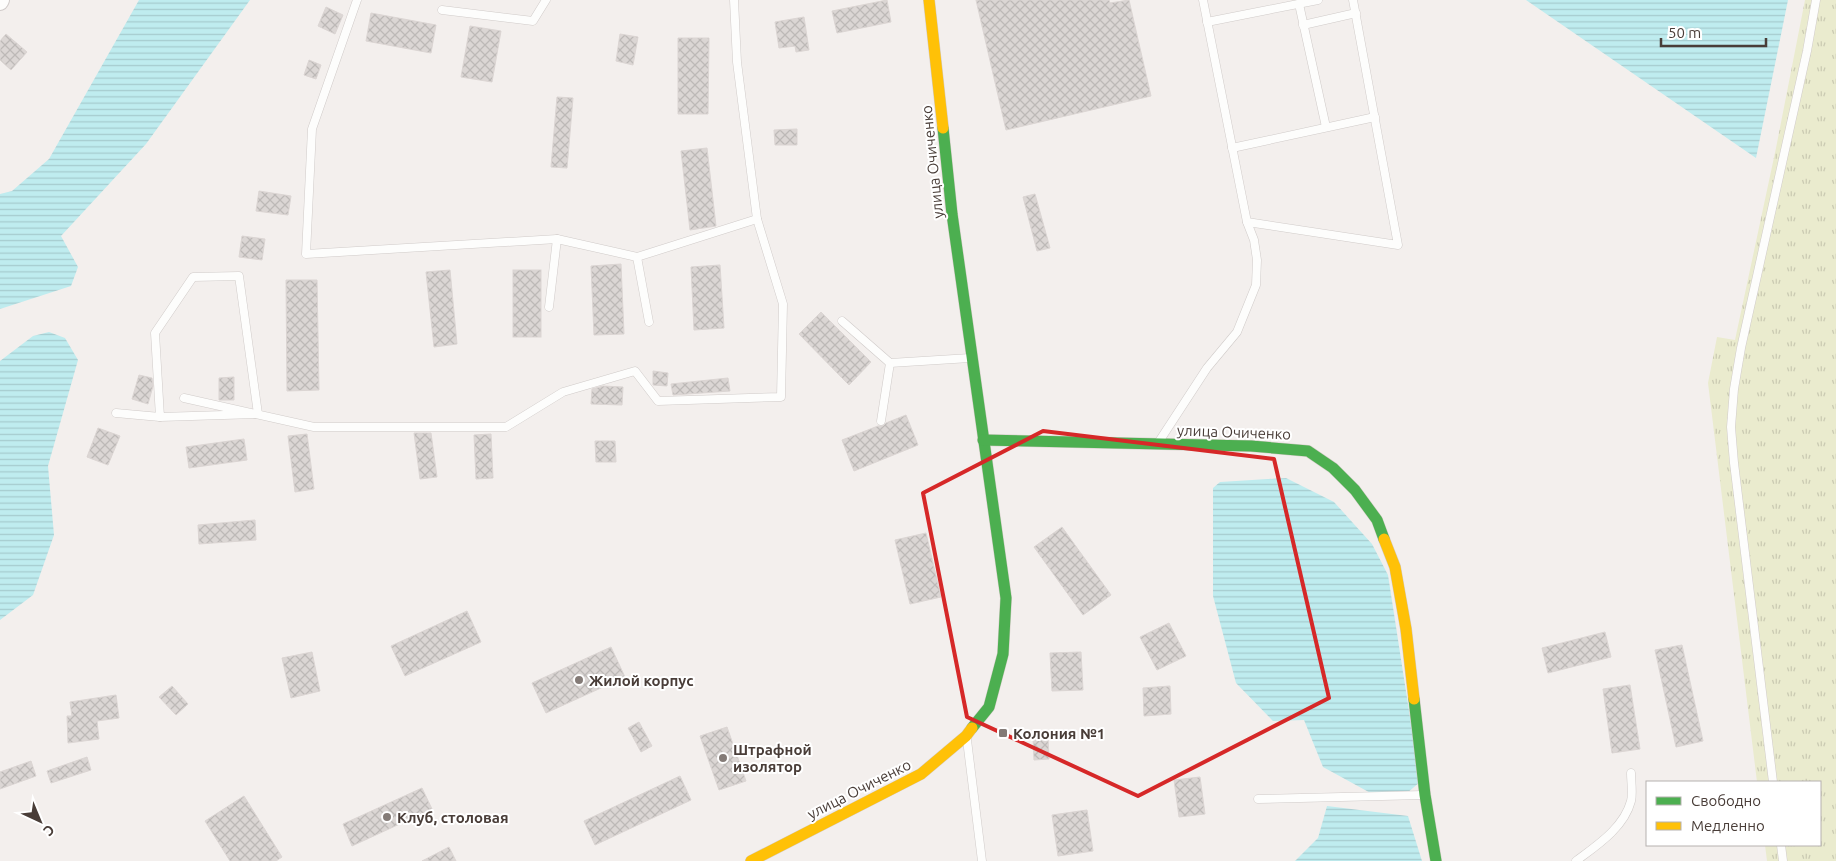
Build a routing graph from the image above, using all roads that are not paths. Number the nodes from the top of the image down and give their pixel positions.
1 (357, 0) edge
2 (546, 0) edge
3 (734, 0) edge
4 (929, 0) edge
5 (1203, 0) edge
6 (1268, 0) edge
7 (1318, 0) edge
8 (1354, 0) edge
9 (1816, 0) edge
10 (1299, 4) junction
11 (442, 10) dead end
12 (1269, 10) junction
13 (1356, 13) junction
14 (1207, 22) junction
15 (1303, 26) junction
16 (1375, 117) junction
17 (1326, 127) junction
18 (1232, 148) junction
19 (757, 220) junction
20 (1246, 222) junction
21 (557, 239) junction
22 (636, 257) junction
23 (549, 308) dead end
24 (842, 321) dead end
25 (649, 322) dead end
26 (972, 358) junction
27 (890, 363) junction
28 (184, 398) dead end
29 (116, 413) dead end
30 (258, 414) junction
31 (160, 417) junction
32 (881, 421) dead end
33 (983, 440) junction
34 (1158, 444) junction
35 (966, 736) junction
36 (1631, 774) dead end
37 (1773, 781) edge
38 (1425, 795) junction
39 (1258, 799) dead end
40 (1781, 846) edge
41 (751, 861) edge
42 (982, 861) edge
43 (1436, 861) edge
44 (1576, 861) edge
45 (1783, 861) edge

1 - 21 lane
2 - 11 lane
3 - 19 lane
4 - 26 street, улица Очиченко
5 - 14 lane
6 - 12 lane
7 - 10 lane
8 - 13 lane
9 - 37 lane
10 - 12 lane
10 - 15 lane
12 - 14 lane
13 - 15 lane
13 - 16 lane
14 - 18 lane
15 - 17 lane
16 - 17 lane
16 - 20 lane
17 - 18 lane
18 - 20 lane
19 - 22 lane
19 - 30 lane
20 - 34 lane
21 - 22 lane
21 - 23 lane
22 - 25 lane
24 - 27 lane
26 - 27 lane
26 - 33 street, улица Очиченко
27 - 32 lane
28 - 30 lane
29 - 31 lane
30 - 31 lane
30 - 31 lane
33 - 34 street, улица Очиченко
33 - 35 street, улица Очиченко
34 - 38 street, улица Очиченко
35 - 41 street, улица Очиченко
35 - 42 lane
36 - 44 lane
38 - 39 lane
38 - 43 street, улица Очиченко
40 - 45 lane

